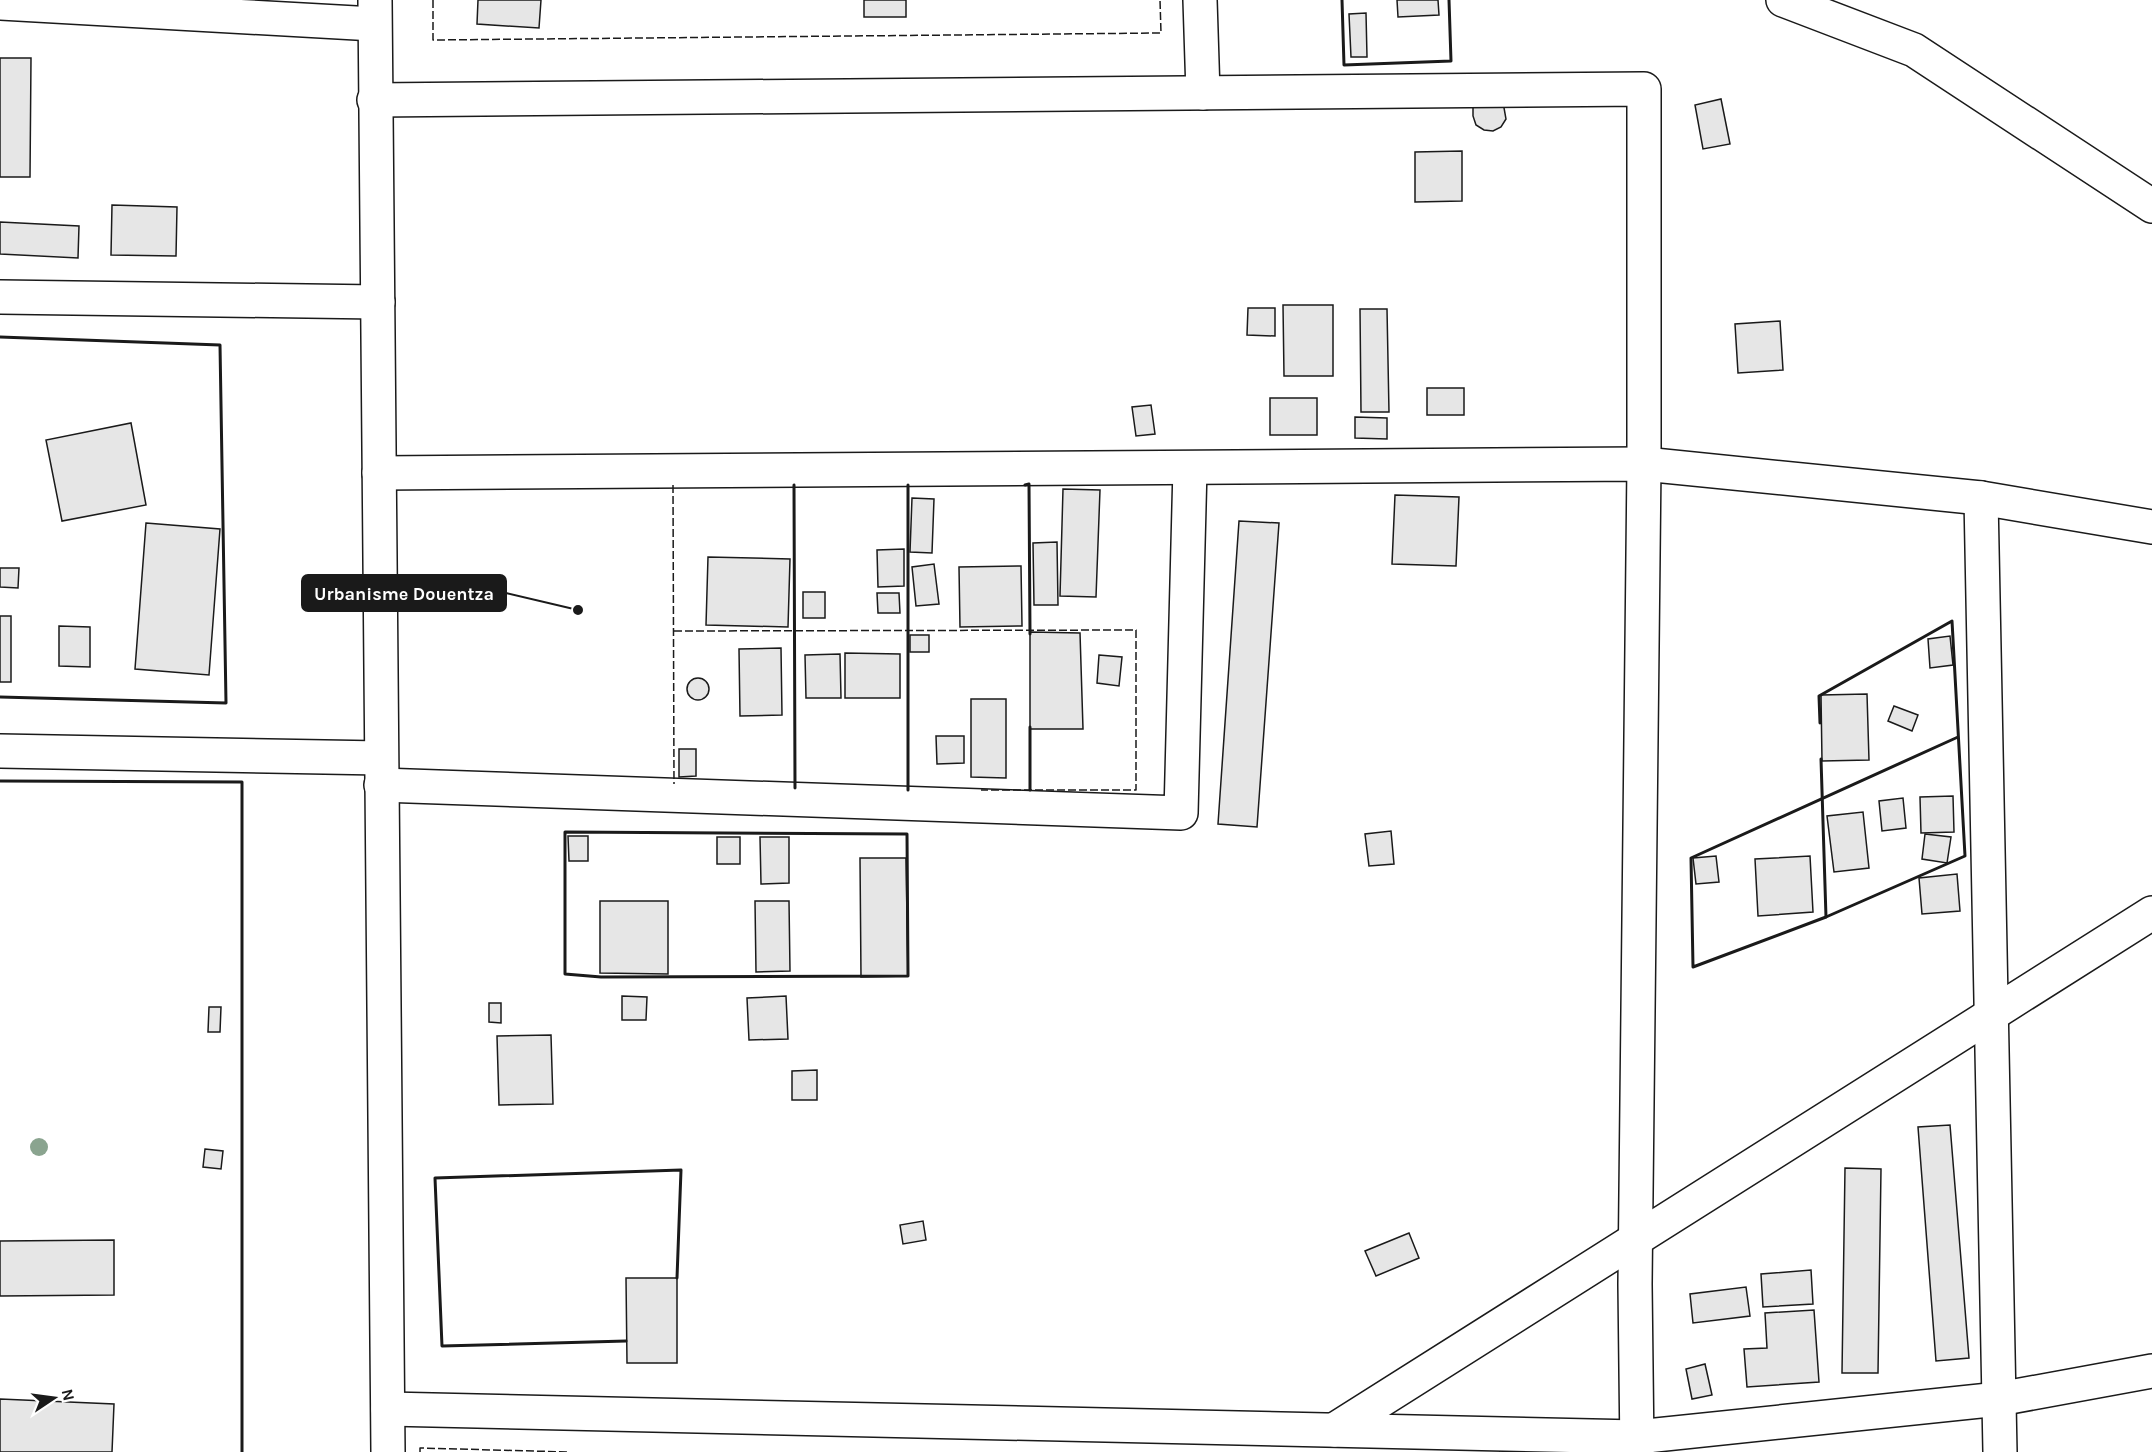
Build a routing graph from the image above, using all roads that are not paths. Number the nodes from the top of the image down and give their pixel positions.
1 (1200, 0) edge
2 (1783, 0) edge
3 (0, 3) edge
4 (374, 12) edge
5 (1203, 93) junction
6 (374, 100) junction
7 (2152, 206) edge
8 (0, 297) edge
9 (378, 302) junction
10 (1644, 464) junction
11 (1190, 468) junction
12 (379, 473) junction
13 (1981, 498) junction
14 (2152, 527) edge
15 (0, 751) edge
16 (381, 771) junction
17 (2152, 913) edge
18 (1991, 1015) junction
19 (1635, 1240) junction
20 (2152, 1371) edge
21 (1999, 1399) junction
22 (388, 1409) junction
23 (1334, 1431) junction
24 (1637, 1445) edge
25 (388, 1452) edge
26 (2000, 1452) edge

1 - 5 street
2 - 7 street
3 - 4 street
4 - 6 street
5 - 6 street
5 - 10 street
6 - 9 street
8 - 9 street
9 - 12 street
10 - 11 street
10 - 13 street
10 - 19 street
11 - 12 street
11 - 16 street
12 - 16 street
13 - 14 street
13 - 18 street
15 - 16 street
16 - 22 street
17 - 18 street
18 - 19 street
18 - 21 street
19 - 23 street
19 - 24 street
20 - 21 street
21 - 24 street
21 - 26 street
22 - 23 street
22 - 25 street
23 - 24 street

